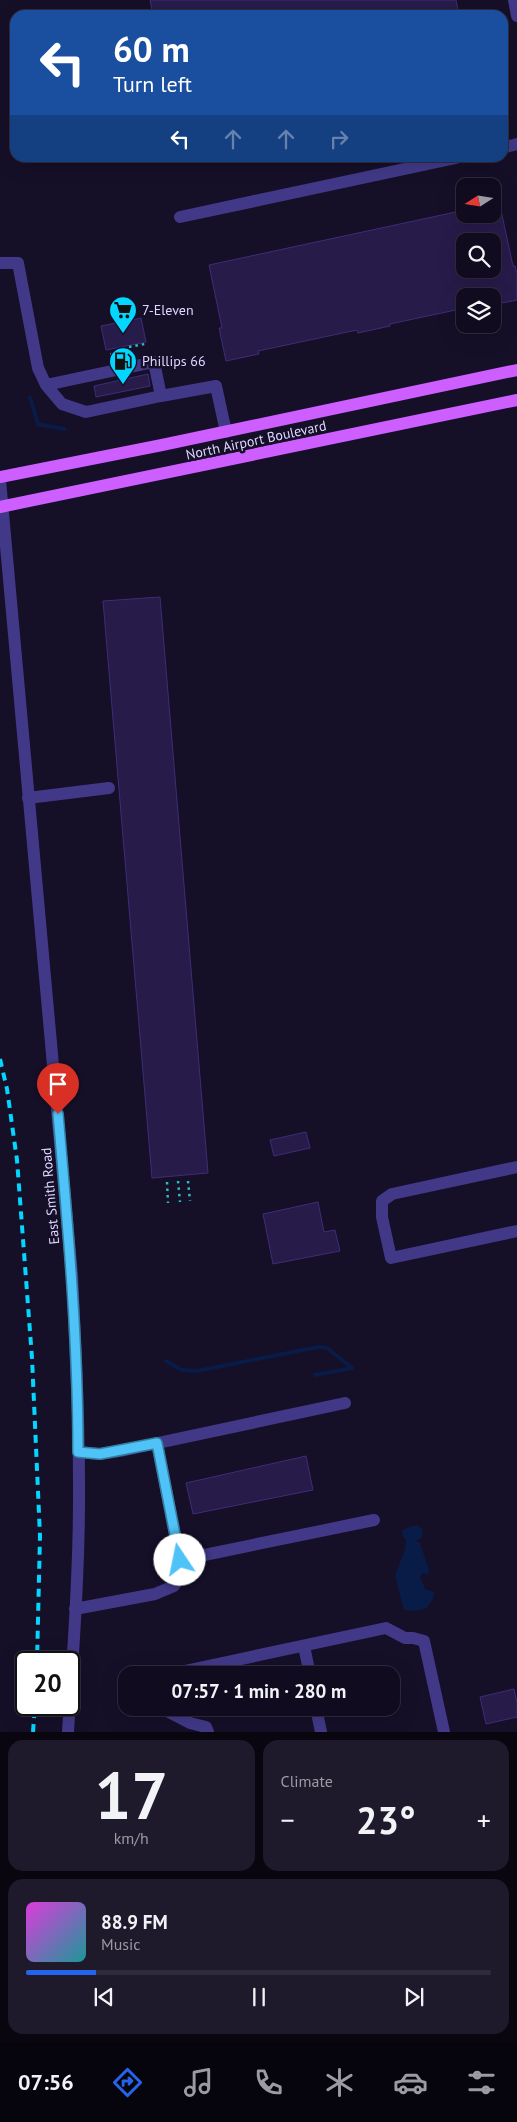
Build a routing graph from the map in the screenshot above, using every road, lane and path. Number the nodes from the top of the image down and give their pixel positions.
1 (514, 0) edge
2 (517, 16) edge
3 (437, 162) edge
4 (180, 217) dead end
5 (0, 263) edge
6 (145, 344) dead end
7 (129, 347) dead end
8 (517, 370) edge
9 (46, 385) junction
10 (161, 396) junction
11 (517, 400) edge
12 (226, 432) junction
13 (0, 479) edge
14 (1, 507) edge
15 (109, 788) dead end
16 (28, 798) junction
17 (517, 1167) edge
18 (178, 1181) dead end
19 (188, 1181) dead end
20 (167, 1182) dead end
21 (190, 1201) dead end
22 (180, 1202) dead end
23 (168, 1203) dead end
24 (517, 1231) edge
25 (345, 1403) dead end
26 (157, 1443) junction
27 (78, 1452) junction
28 (374, 1520) dead end
29 (180, 1560) junction
30 (75, 1609) junction
31 (304, 1646) junction
32 (209, 1666) edge
33 (308, 1666) edge
34 (176, 1716) edge
35 (318, 1716) edge
36 (68, 1732) edge
37 (208, 1732) edge
38 (321, 1732) edge
39 (444, 1732) edge

1 - 2 street
3 - 4 street
5 - 9 street
6 - 7 path
8 - 12 main road, North Airport Boulevard
9 - 10 street
9 - 10 street
10 - 12 street
11 - 14 main road, North Airport Boulevard
12 - 13 main road, North Airport Boulevard
13 - 14 street, East Smith Road
14 - 16 street, East Smith Road
15 - 16 street
16 - 27 street, East Smith Road
17 - 24 street
18 - 22 path
19 - 21 path
20 - 23 path
25 - 26 street
26 - 27 street
26 - 29 street
27 - 30 street, East Smith Road
28 - 29 street
29 - 30 street
30 - 36 street, East Smith Road
31 - 32 street
31 - 33 street
31 - 39 street
34 - 37 street
35 - 38 street

